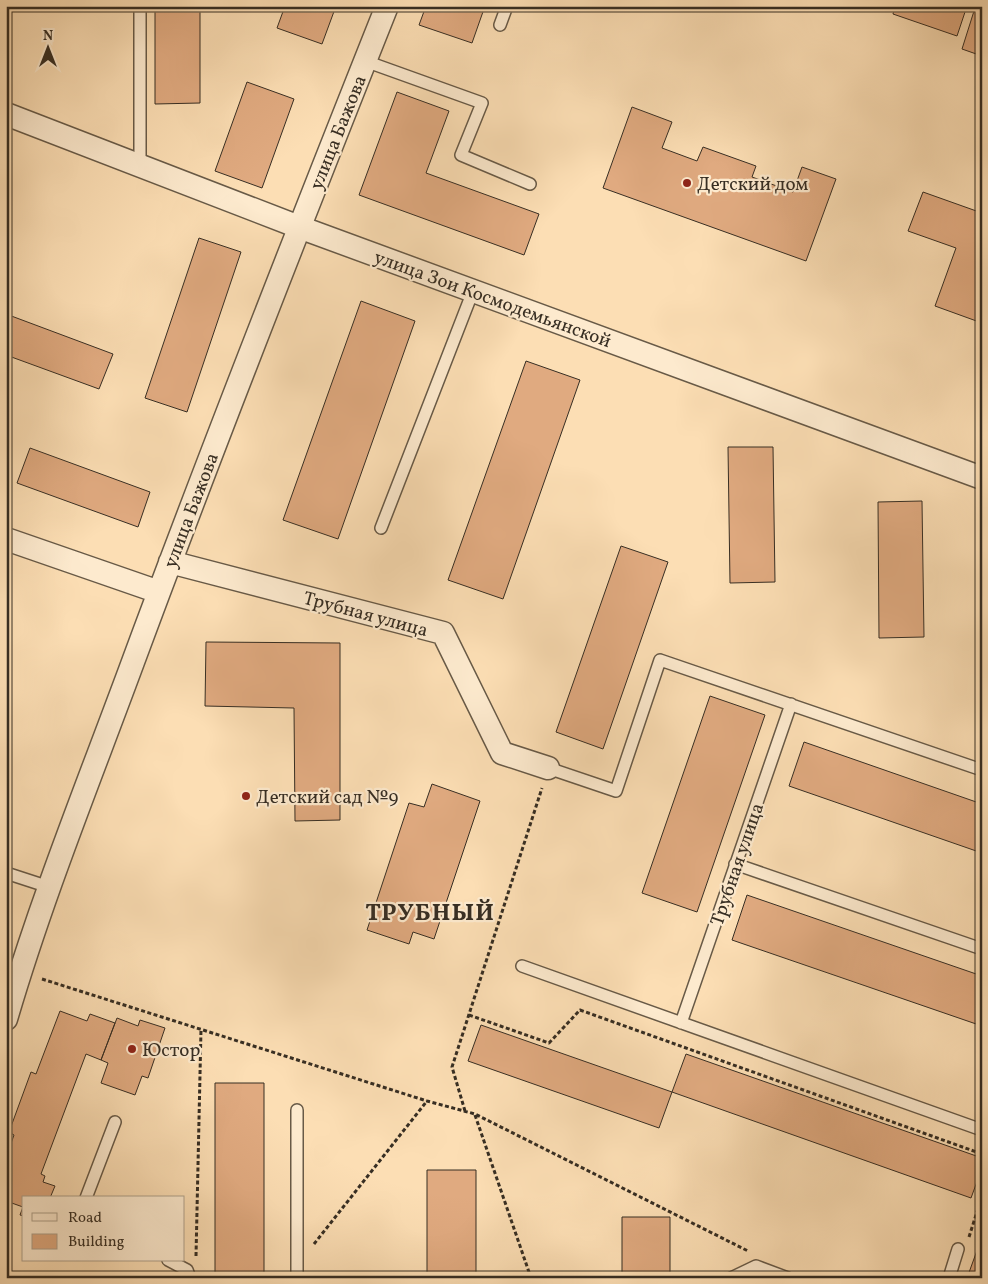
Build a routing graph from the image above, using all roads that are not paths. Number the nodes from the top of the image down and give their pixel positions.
1 (140, 6) edge
2 (387, 6) edge
3 (507, 6) edge
4 (500, 25) dead end
5 (365, 61) junction
6 (6, 114) edge
7 (140, 166) junction
8 (530, 184) dead end
9 (299, 227) junction
10 (473, 291) junction
11 (982, 478) edge
12 (381, 528) dead end
13 (6, 540) edge
14 (170, 562) junction
15 (159, 592) junction
16 (791, 704) junction
17 (548, 768) joint
18 (982, 770) edge
19 (735, 864) junction
20 (6, 874) edge
21 (49, 888) junction
22 (982, 949) edge
23 (522, 966) dead end
24 (6, 1019) edge
25 (681, 1023) junction
26 (297, 1110) dead end
27 (115, 1122) dead end
28 (982, 1130) edge
29 (87, 1196) edge
30 (958, 1249) dead end
31 (172, 1262) edge
32 (190, 1278) edge
33 (297, 1278) edge
34 (730, 1278) edge
35 (788, 1278) edge
36 (949, 1278) edge

1 - 7 lane
2 - 5 street, улица Бажова
3 - 4 lane
5 - 8 lane
5 - 9 street, улица Бажова
6 - 7 street, улица Зои Космодемьянской
7 - 9 street, улица Зои Космодемьянской
9 - 10 street, улица Зои Космодемьянской
9 - 14 street, улица Бажова
10 - 11 street, улица Зои Космодемьянской
10 - 12 lane
13 - 15 street
14 - 15 street, улица Бажова
14 - 17 street, Трубная улица
15 - 21 street, улица Бажова
16 - 17 lane
16 - 18 lane
16 - 19 lane, Трубная улица
19 - 22 lane
19 - 25 lane, Трубная улица
20 - 21 lane
21 - 24 street, улица Бажова
23 - 25 lane
25 - 28 lane
26 - 33 lane
27 - 29 lane
30 - 36 lane
31 - 32 lane
34 - 35 lane

